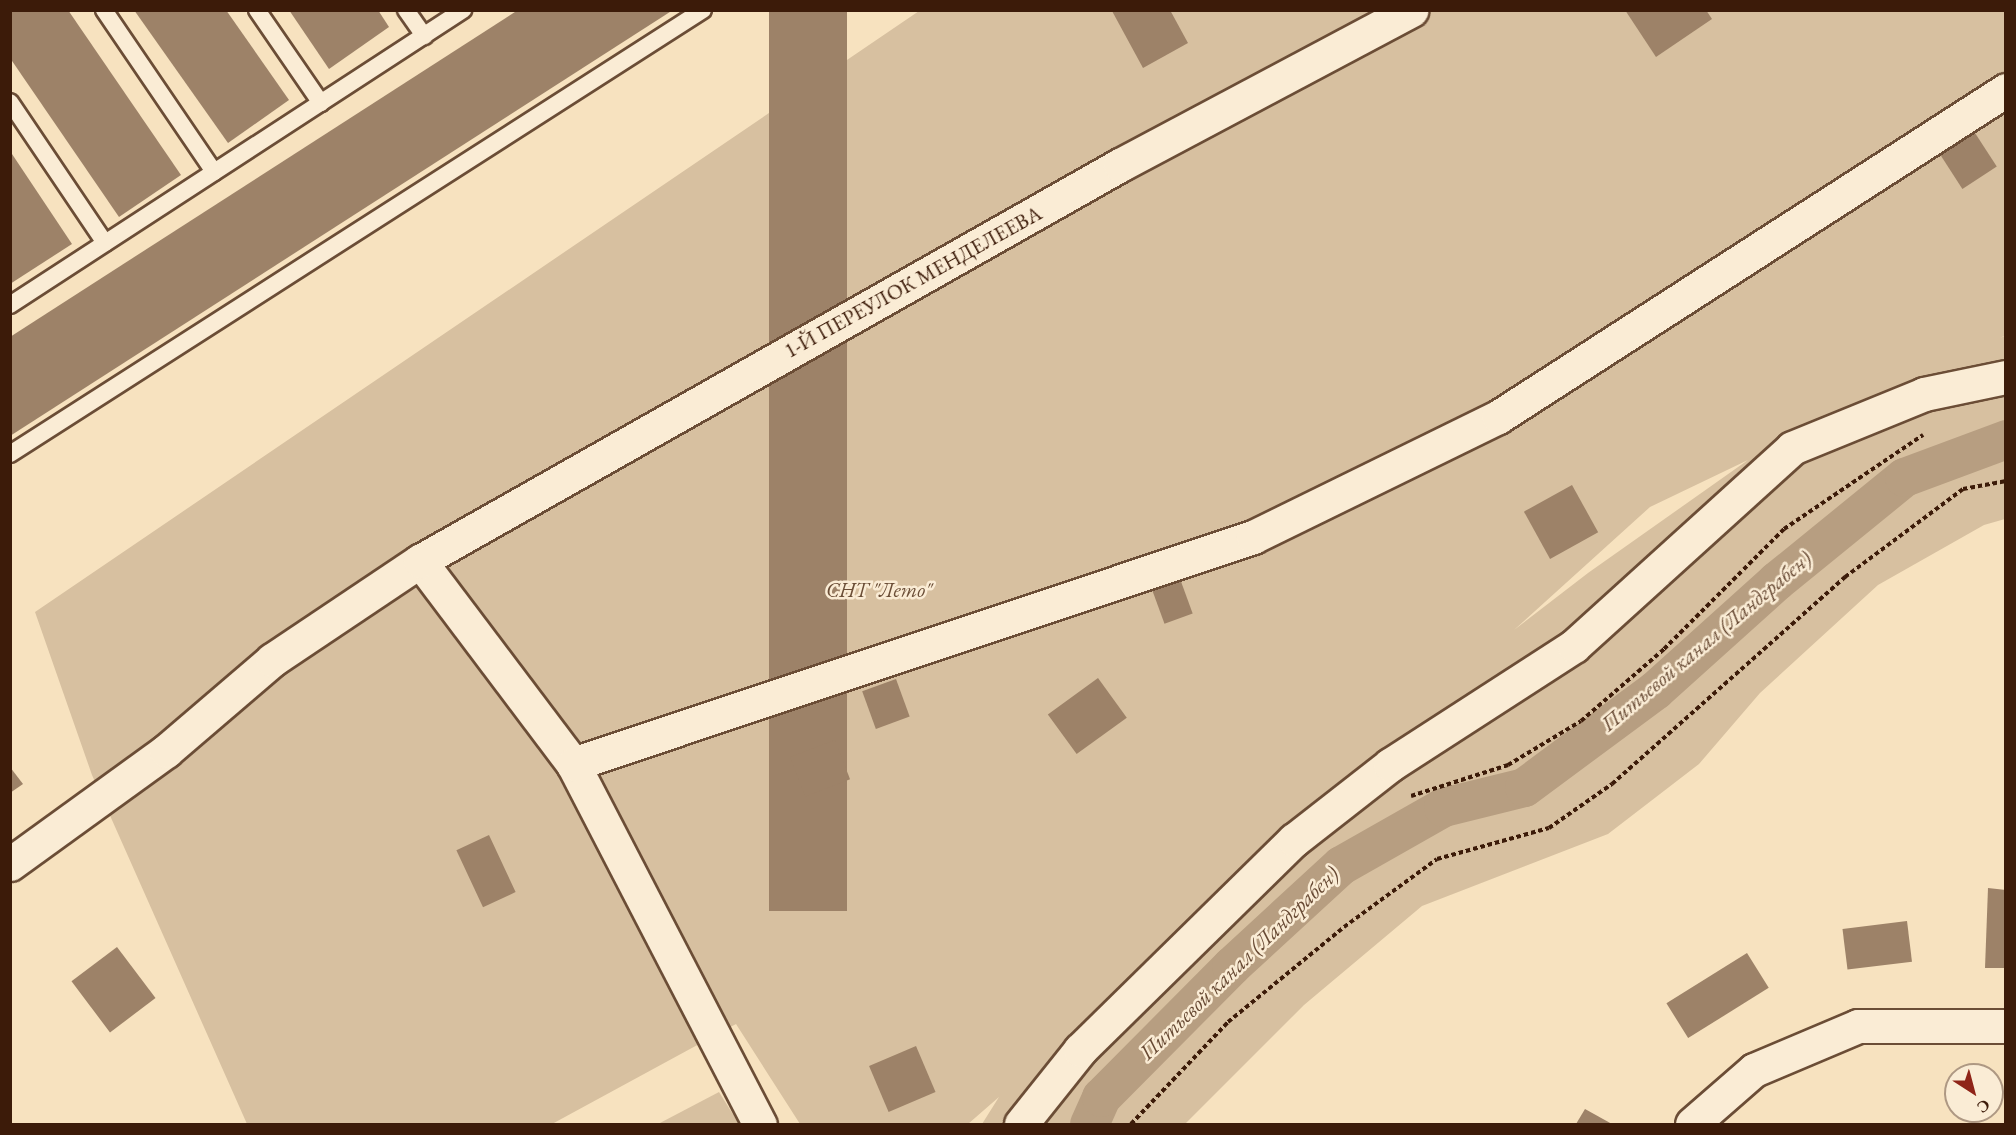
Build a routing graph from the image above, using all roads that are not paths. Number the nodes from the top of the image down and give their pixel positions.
1 (104, 10) edge
2 (256, 10) edge
3 (406, 10) edge
4 (463, 10) edge
5 (703, 10) edge
6 (1411, 10) edge
7 (424, 36) junction
8 (2006, 90) edge
9 (10, 102) edge
10 (321, 103) junction
11 (214, 172) junction
12 (105, 243) junction
13 (10, 304) edge
14 (2006, 377) edge
15 (10, 454) edge
16 (420, 561) junction
17 (573, 764) junction
18 (10, 864) edge
19 (2006, 1026) edge
20 (760, 1125) edge
21 (1021, 1125) edge
22 (1692, 1125) edge

1 - 11 lane
2 - 10 lane
3 - 7 lane
4 - 7 lane
5 - 15 lane
6 - 16 street, 1-Й ПЕРЕУЛОК МЕНДЕЛЕЕВА
7 - 10 lane
8 - 17 street
9 - 12 lane
10 - 11 lane
11 - 12 lane
12 - 13 lane
14 - 21 street
16 - 17 street
16 - 18 street, 1-Й ПЕРЕУЛОК МЕНДЕЛЕЕВА
17 - 20 street
19 - 22 street

